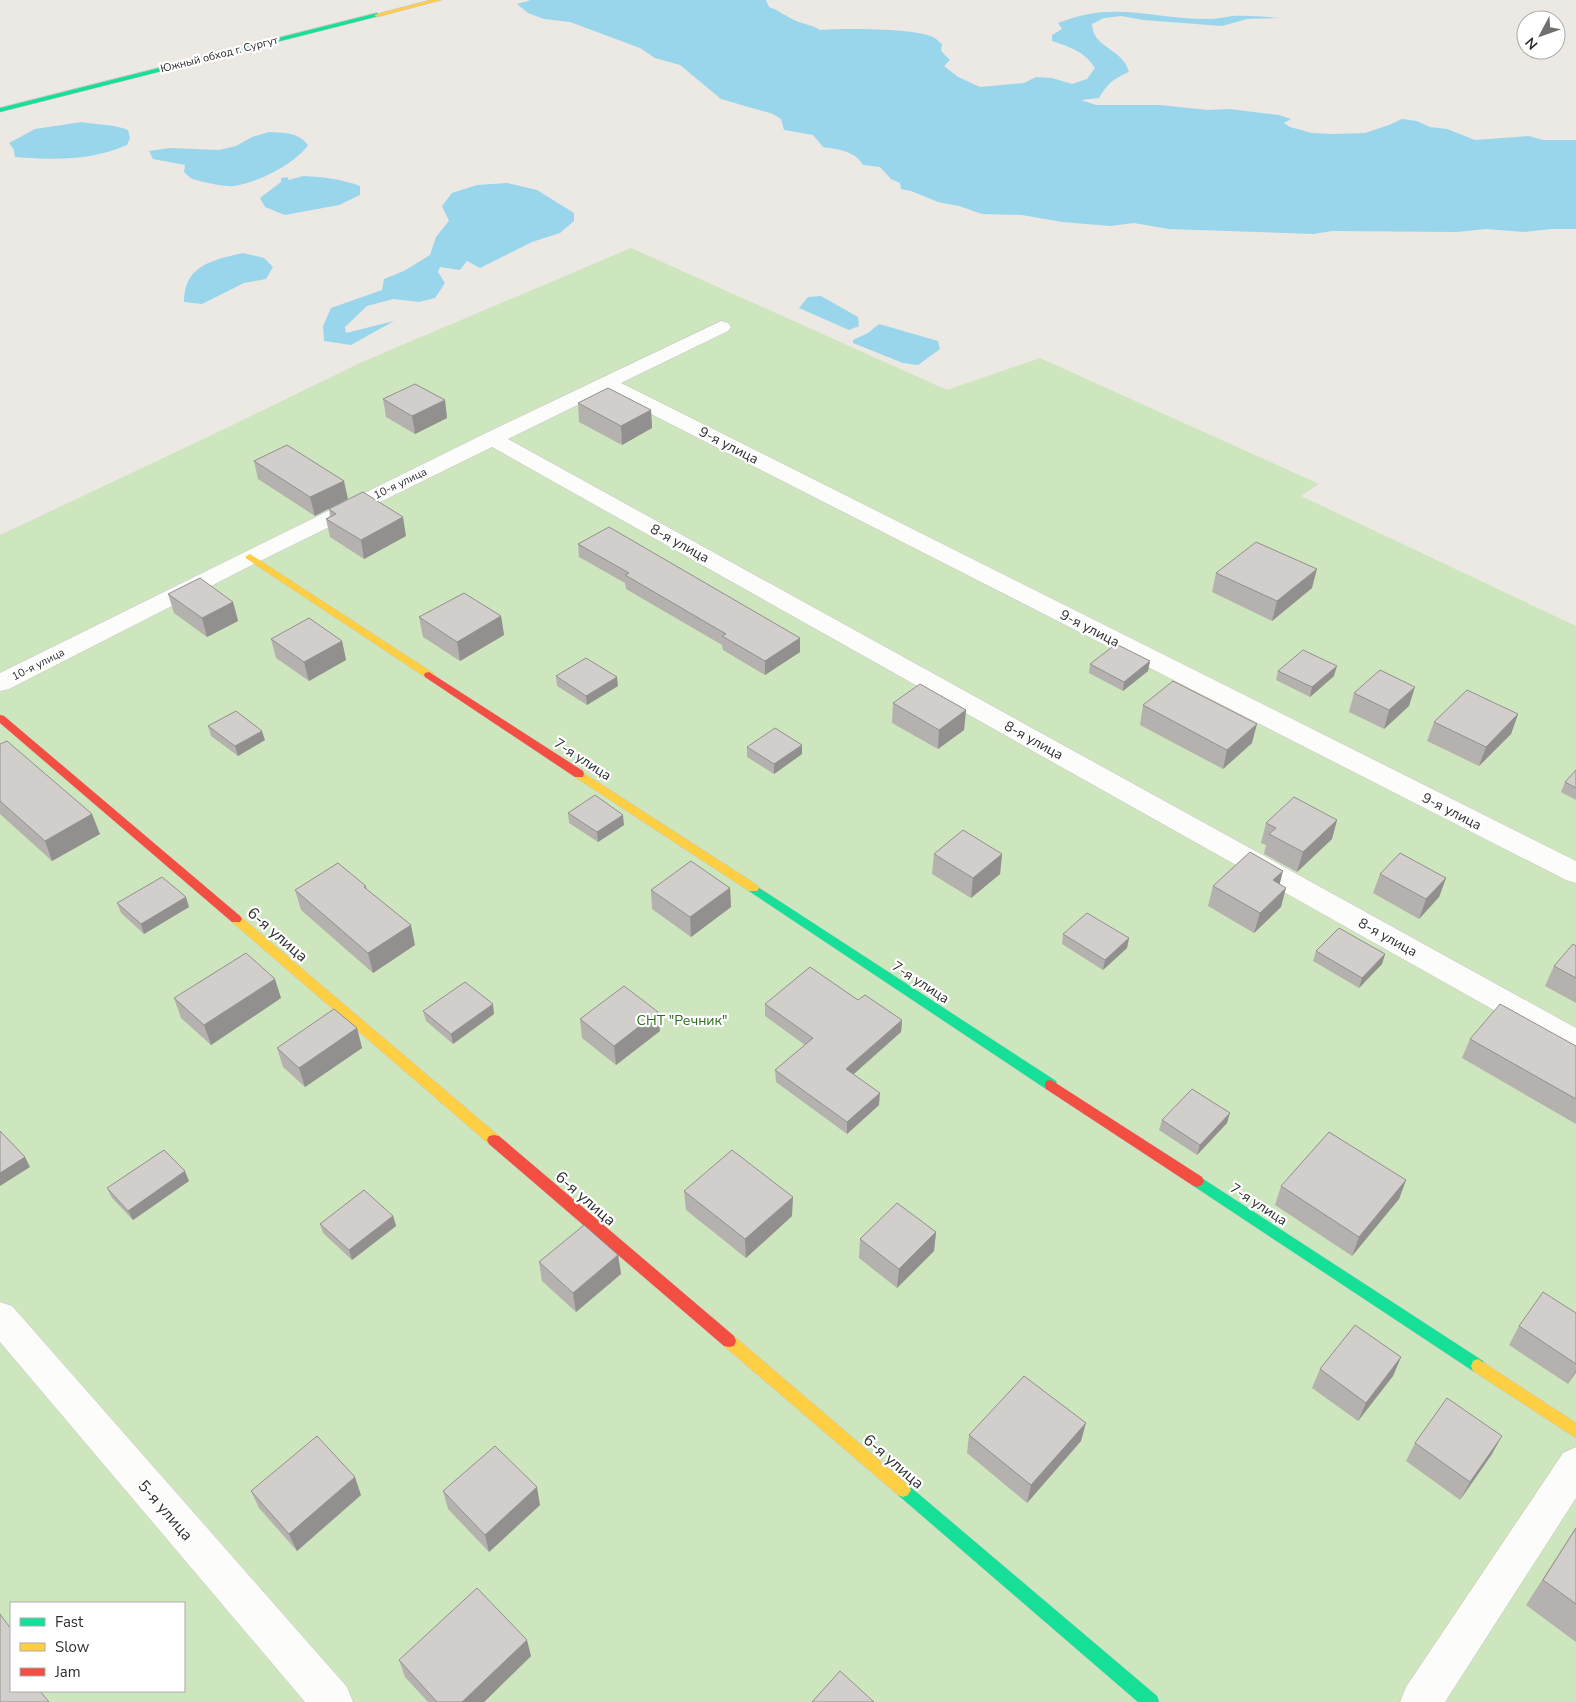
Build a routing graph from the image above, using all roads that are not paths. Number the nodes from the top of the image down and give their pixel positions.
1 (390, 0) edge
2 (438, 0) edge
3 (362, 7) dead end
4 (0, 110) edge
5 (721, 327) dead end
6 (605, 382) junction
7 (491, 438) junction
8 (250, 557) junction
9 (0, 683) edge
10 (0, 718) edge
11 (1576, 873) edge
12 (1576, 1042) edge
13 (0, 1317) edge
14 (1576, 1431) edge
15 (1576, 1465) edge
16 (332, 1702) edge
17 (1151, 1702) edge
18 (1421, 1702) edge

1 - 3 main road
2 - 4 main road, Южный обход г. Сургут
5 - 6 street, 10-я улица
6 - 7 street, 10-я улица
6 - 11 street, 9-я улица
7 - 8 street, 10-я улица
7 - 12 street, 8-я улица
8 - 9 street, 10-я улица
8 - 14 main road, 7-я улица
10 - 17 main road, 6-я улица
13 - 16 street, 5-я улица
15 - 18 street

